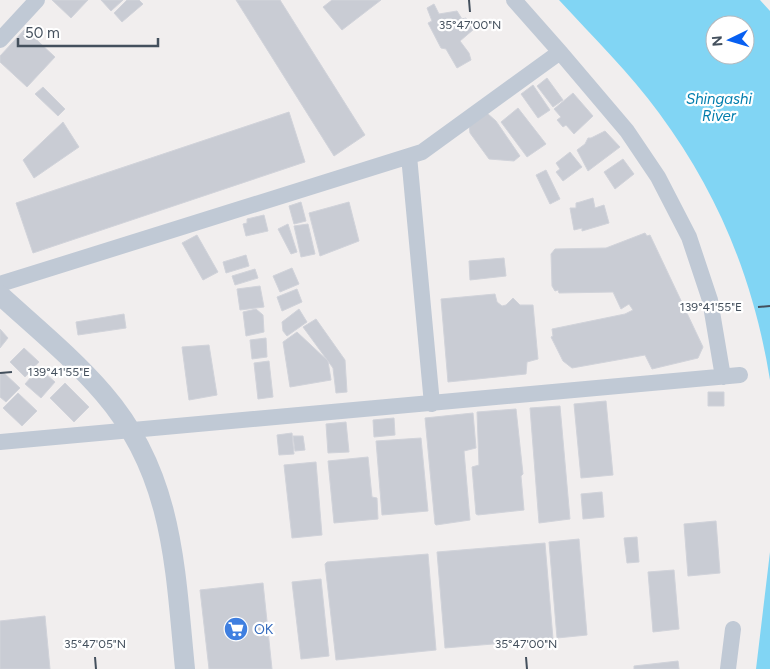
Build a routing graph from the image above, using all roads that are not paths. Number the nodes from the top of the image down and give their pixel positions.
1 (37, 0) edge
2 (514, 0) edge
3 (0, 40) edge
4 (560, 52) junction
5 (409, 156) junction
6 (0, 284) edge
7 (0, 295) edge
8 (740, 375) dead end
9 (722, 377) junction
10 (432, 404) junction
11 (131, 431) junction
12 (0, 442) edge
13 (733, 629) dead end
14 (185, 669) edge
15 (728, 669) edge

1 - 3 street
2 - 4 street
4 - 5 street
4 - 9 street
5 - 6 street
5 - 10 street
7 - 11 street
8 - 9 street
9 - 10 street
10 - 11 street
11 - 12 street
11 - 14 street
13 - 15 street

